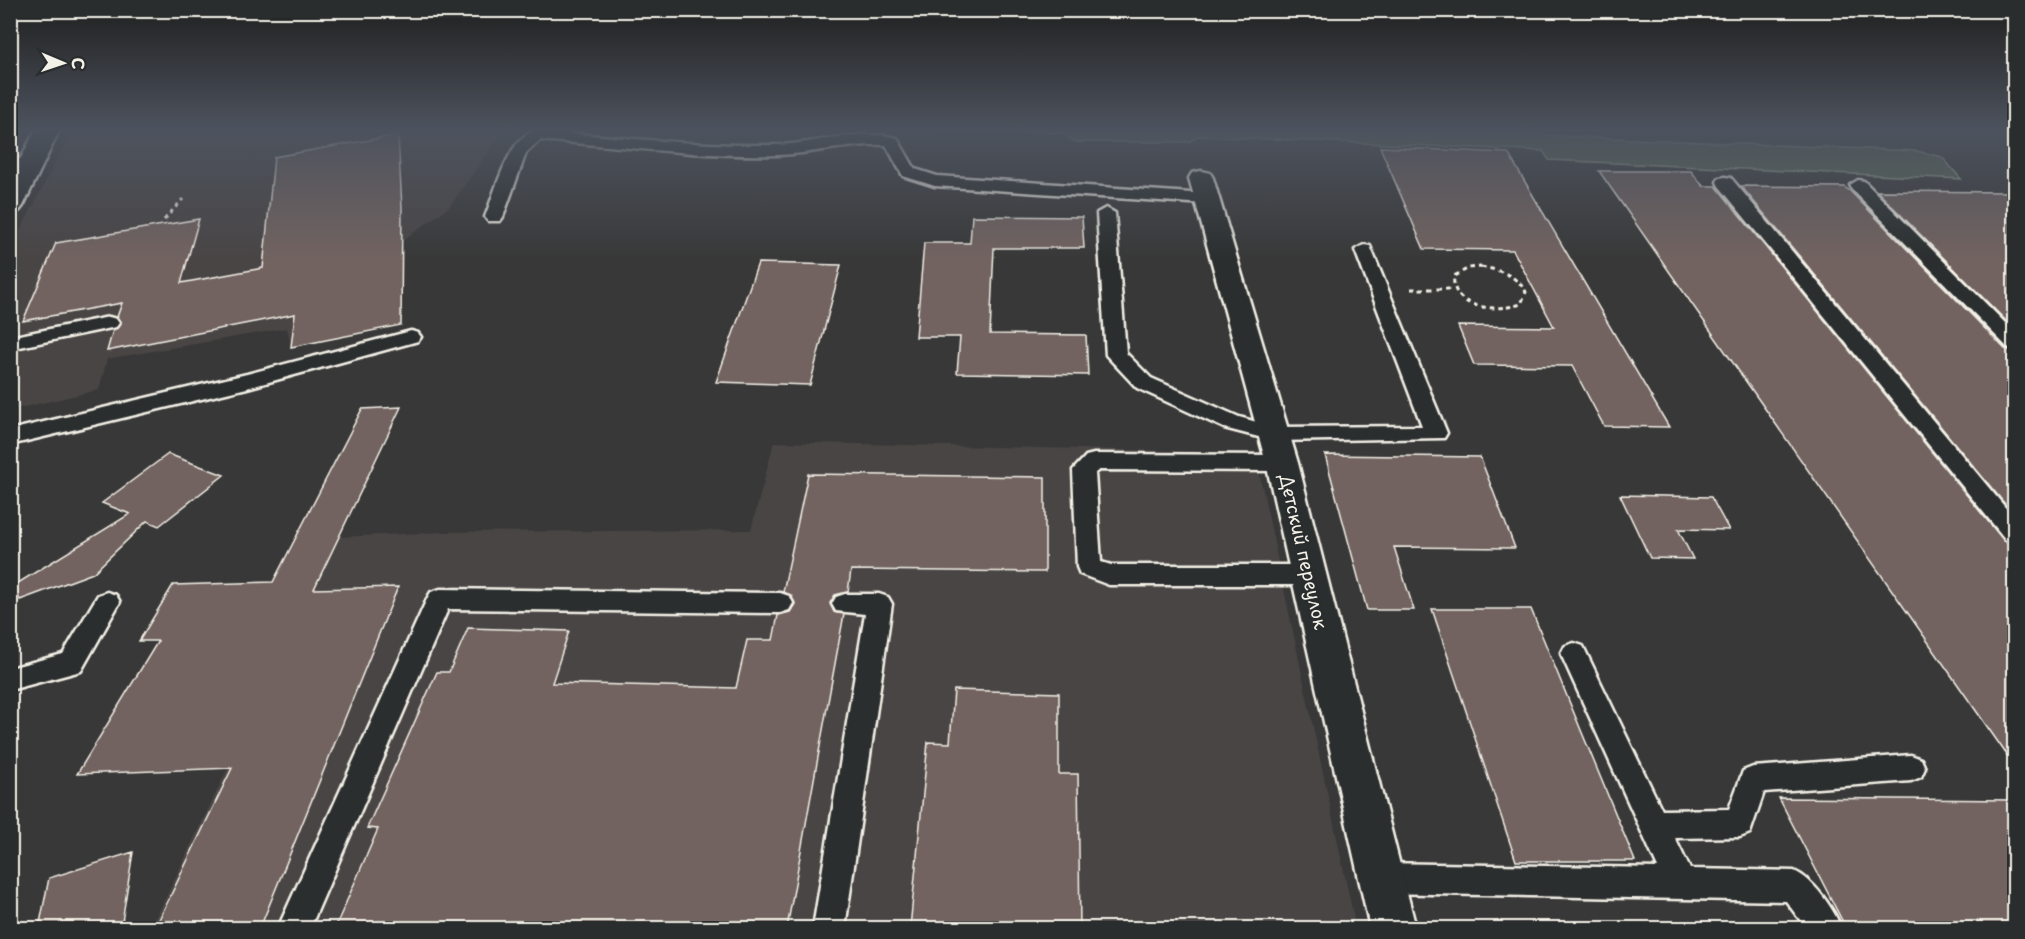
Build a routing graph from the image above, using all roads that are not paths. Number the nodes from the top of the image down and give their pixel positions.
1 (19, 173) edge
2 (511, 173) edge
3 (911, 173) edge
4 (1725, 182) dead end
5 (1858, 185) dead end
6 (1203, 188) joint
7 (10, 206) edge
8 (1107, 213) dead end
9 (494, 217) dead end
10 (1364, 250) dead end
11 (109, 323) dead end
12 (411, 337) dead end
13 (10, 343) edge
14 (2014, 343) edge
15 (10, 438) edge
16 (1278, 449) junction
17 (2014, 534) edge
18 (1308, 575) junction
19 (107, 602) dead end
20 (780, 603) dead end
21 (846, 604) dead end
22 (1574, 654) dead end
23 (10, 679) edge
24 (1911, 768) dead end
25 (1655, 824) junction
26 (1380, 878) junction
27 (1680, 882) junction
28 (294, 928) edge
29 (829, 928) edge
30 (1393, 928) edge
31 (1825, 928) edge

1 - 7 street
2 - 9 lane
3 - 6 lane
4 - 17 lane
5 - 14 lane
6 - 16 street, Детский переулок
8 - 16 lane
10 - 16 lane
11 - 13 lane
12 - 15 lane
16 - 18 street, Детский переулок
16 - 18 lane
18 - 26 street, Детский переулок
19 - 23 lane
20 - 28 lane
21 - 29 lane
22 - 25 lane
24 - 25 lane
25 - 27 lane
26 - 27 lane
26 - 30 street, Детский переулок
27 - 31 lane

